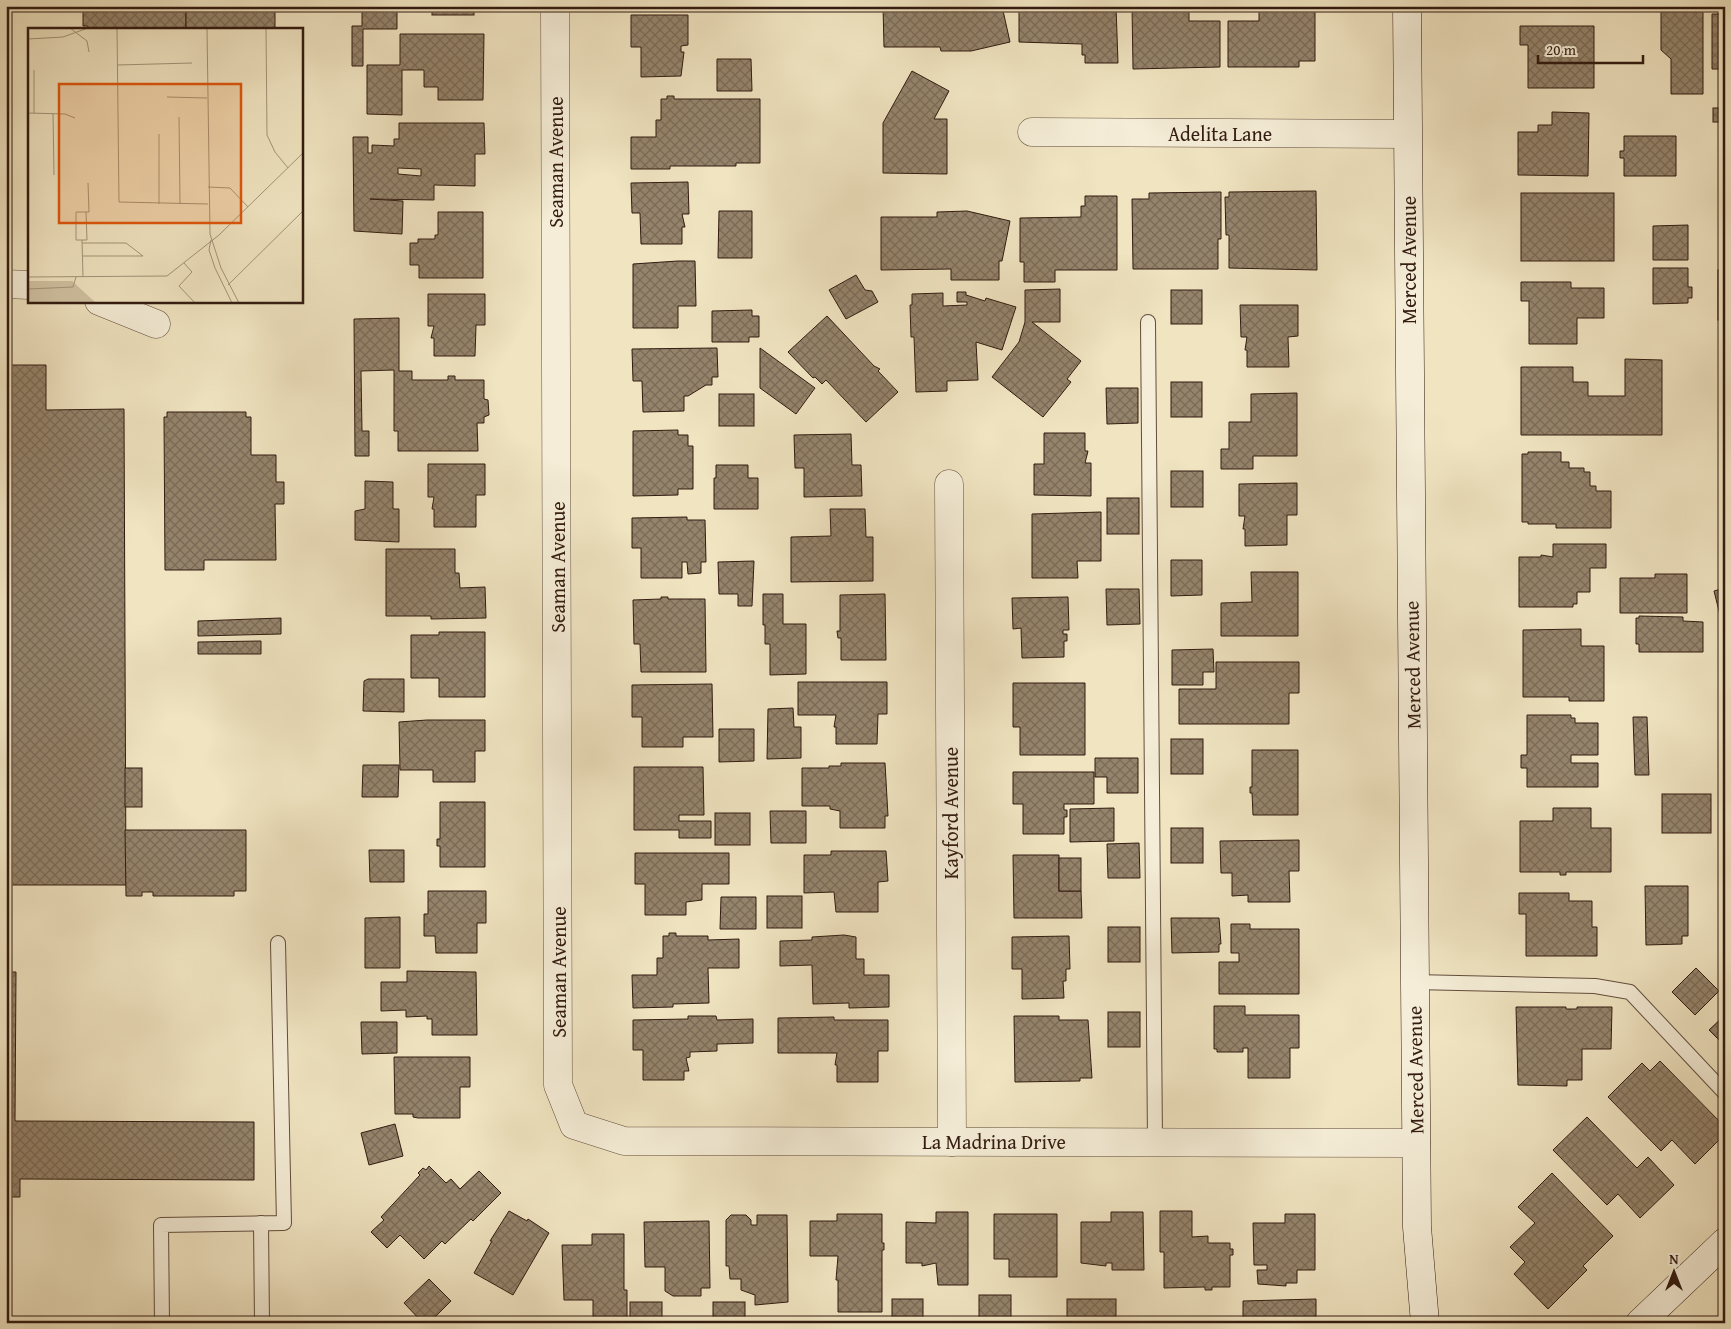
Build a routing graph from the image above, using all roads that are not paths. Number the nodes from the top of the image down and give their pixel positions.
1 (555, 6) edge
2 (1407, 6) edge
3 (1032, 132) dead end
4 (1407, 134) junction
5 (6, 284) edge
6 (28, 285) edge
7 (101, 302) edge
8 (1148, 322) dead end
9 (156, 324) dead end
10 (949, 484) dead end
11 (278, 943) dead end
12 (1414, 982) junction
13 (1725, 1093) edge
14 (574, 1125) joint
15 (1155, 1141) junction
16 (952, 1142) junction
17 (1416, 1143) junction
18 (261, 1223) junction
19 (1725, 1242) edge
20 (162, 1323) edge
21 (262, 1323) edge
22 (1425, 1323) edge
23 (1640, 1323) edge

1 - 14 street, Seaman Avenue
2 - 4 street, Merced Avenue
3 - 4 street, Adelita Lane
4 - 12 street, Merced Avenue
5 - 6 street
7 - 9 street
8 - 15 lane
10 - 16 street, Kayford Avenue
11 - 18 lane
12 - 13 lane
12 - 17 street, Merced Avenue
14 - 16 street, La Madrina Drive
15 - 16 street, La Madrina Drive
15 - 17 street, La Madrina Drive
17 - 22 street, Merced Avenue
18 - 20 lane
18 - 21 lane
19 - 23 street

